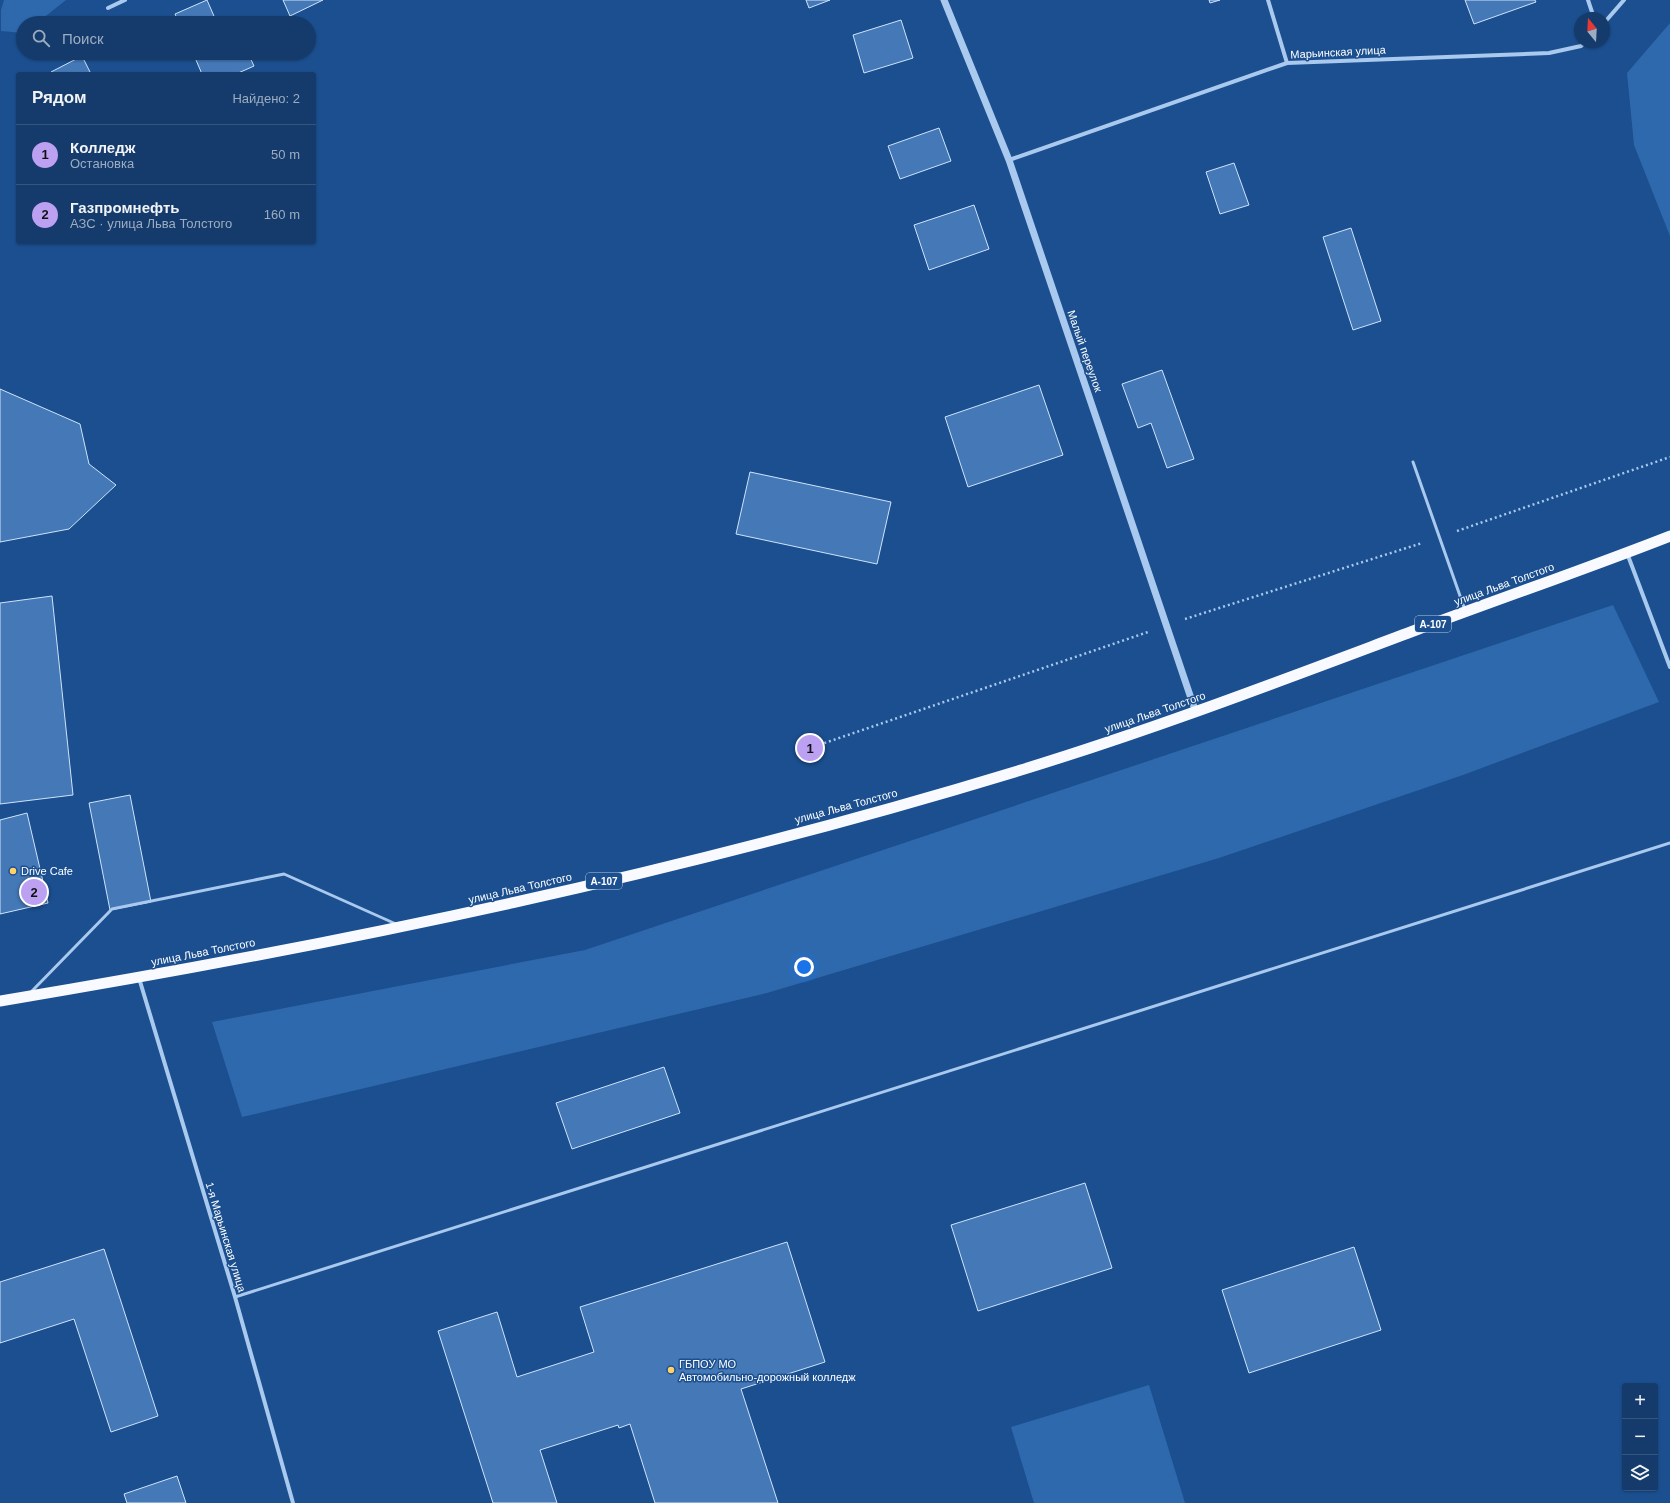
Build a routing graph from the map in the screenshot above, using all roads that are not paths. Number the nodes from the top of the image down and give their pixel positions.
1 (125, 0) edge
2 (944, 0) edge
3 (1268, 0) edge
4 (1588, 0) edge
5 (1624, 0) edge
6 (108, 8) dead end
7 (1592, 12) edge
8 (1610, 16) edge
9 (1574, 48) edge
10 (1288, 63) junction
11 (1009, 160) junction
12 (1413, 462) dead end
13 (1670, 536) edge
14 (1627, 553) junction
15 (1465, 612) junction
16 (1670, 667) edge
17 (1196, 713) junction
18 (1670, 843) edge
19 (401, 927) junction
20 (139, 978) junction
21 (28, 996) junction
22 (0, 1001) edge
23 (235, 1297) junction
24 (293, 1503) edge

1 - 6 street
2 - 11 street, Малый переулок
3 - 10 street
4 - 7 street
5 - 8 street
9 - 10 street, Марьинская улица
10 - 11 street, Марьинская улица
11 - 17 street, Малый переулок
12 - 15 lane
13 - 14 highway, улица Льва Толстого / А-107
14 - 15 highway, улица Льва Толстого / А-107
14 - 16 street
15 - 17 highway, улица Льва Толстого / А-107
17 - 19 highway, улица Льва Толстого / А-107
18 - 23 lane
19 - 20 highway, улица Льва Толстого / А-107
19 - 21 lane
20 - 21 highway, улица Льва Толстого / А-107
20 - 23 street, 1-я Марьинская улица
21 - 22 highway, улица Льва Толстого / А-107
23 - 24 street, 1-я Марьинская улица

